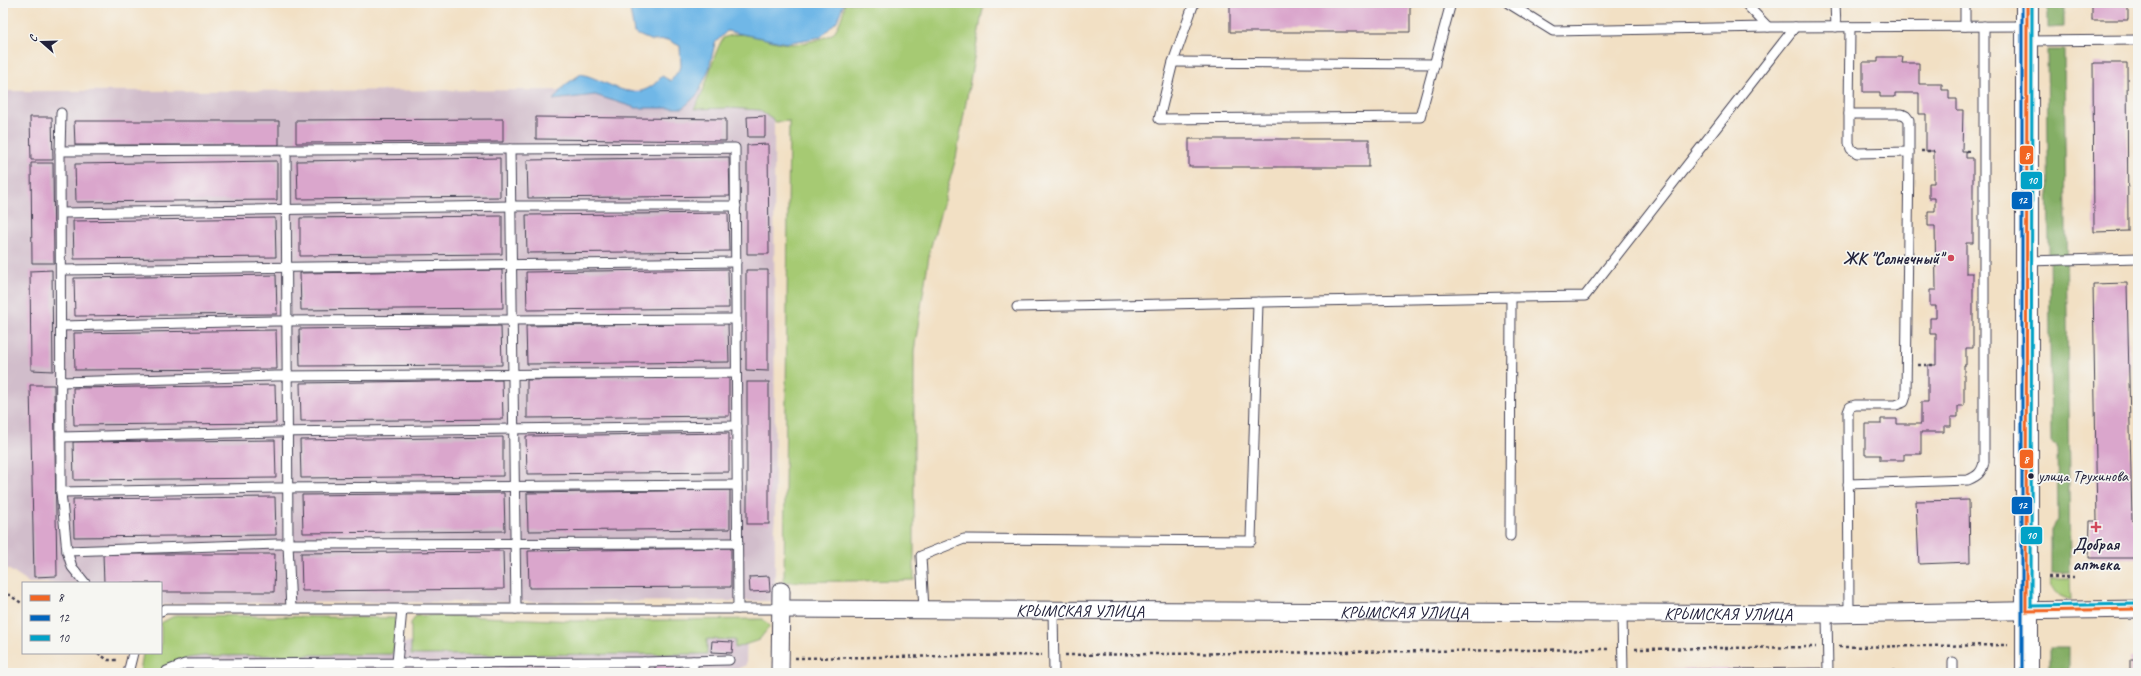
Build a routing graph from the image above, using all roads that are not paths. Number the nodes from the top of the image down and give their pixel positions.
1 (1194, 3) edge
2 (1451, 3) edge
3 (1508, 3) edge
4 (1745, 3) edge
5 (1835, 3) edge
6 (1965, 3) edge
7 (2027, 3) edge
8 (1850, 26) junction
9 (1965, 26) junction
10 (1984, 26) junction
11 (1768, 27) junction
12 (1795, 27) junction
13 (1836, 27) junction
14 (2027, 33) junction
15 (2138, 40) edge
16 (1173, 62) junction
17 (1435, 64) junction
18 (61, 113) dead end
19 (1850, 114) junction
20 (510, 149) junction
21 (60, 151) junction
22 (286, 151) junction
23 (1909, 152) junction
24 (512, 206) junction
25 (736, 206) junction
26 (287, 208) junction
27 (61, 213) junction
28 (2138, 258) edge
29 (2027, 261) junction
30 (736, 262) junction
31 (512, 265) junction
32 (287, 267) junction
33 (61, 270) junction
34 (1511, 298) junction
35 (1258, 302) junction
36 (1017, 307) dead end
37 (736, 319) junction
38 (513, 320) junction
39 (288, 321) junction
40 (61, 326) junction
41 (736, 373) junction
42 (288, 376) junction
43 (513, 376) junction
44 (61, 382) junction
45 (737, 426) junction
46 (514, 428) junction
47 (288, 431) junction
48 (61, 437) junction
49 (1848, 484) junction
50 (737, 485) junction
51 (287, 488) junction
52 (515, 488) junction
53 (61, 492) junction
54 (1510, 536) dead end
55 (738, 543) junction
56 (288, 544) junction
57 (516, 544) junction
58 (66, 551) junction
59 (84, 582) edge
60 (781, 591) dead end
61 (291, 609) junction
62 (402, 609) junction
63 (738, 609) junction
64 (781, 609) junction
65 (2138, 609) edge
66 (162, 610) edge
67 (516, 610) junction
68 (924, 610) junction
69 (1053, 610) junction
70 (2026, 611) junction
71 (1622, 613) junction
72 (1849, 613) junction
73 (1827, 614) junction
74 (132, 657) edge
75 (729, 660) dead end
76 (693, 661) junction
77 (644, 662) junction
78 (1953, 662) dead end
79 (398, 663) junction
80 (780, 666) edge
81 (128, 673) edge
82 (167, 673) edge
83 (398, 673) edge
84 (644, 673) edge
85 (693, 673) edge
86 (1054, 673) edge
87 (1622, 673) edge
88 (1828, 673) edge
89 (1953, 673) edge
90 (2027, 673) edge

1 - 16 lane
2 - 17 lane
3 - 11 lane
4 - 11 lane
5 - 13 lane
6 - 9 lane
7 - 14 street
8 - 9 lane
8 - 13 lane
8 - 19 lane
9 - 10 lane
10 - 14 lane
10 - 49 lane
11 - 12 lane
12 - 13 lane
12 - 34 lane
14 - 15 lane
14 - 29 street
16 - 17 lane
16 - 17 lane
18 - 21 lane
19 - 23 lane
19 - 23 lane
20 - 22 lane
20 - 24 lane
20 - 25 lane
21 - 22 lane
21 - 27 lane
22 - 26 lane
23 - 49 lane
24 - 25 lane
24 - 26 lane
24 - 31 lane
25 - 30 lane
26 - 27 lane
26 - 32 lane
27 - 33 lane
28 - 29 lane
29 - 70 street
30 - 31 lane
30 - 37 lane
31 - 32 lane
31 - 38 lane
32 - 33 lane
32 - 39 lane
33 - 40 lane
34 - 35 lane
34 - 54 lane
35 - 36 lane
35 - 68 lane
37 - 38 lane
37 - 41 lane
38 - 39 lane
38 - 43 lane
39 - 40 lane
39 - 42 lane
40 - 44 lane
41 - 43 lane
41 - 45 lane
42 - 43 lane
42 - 44 lane
42 - 47 lane
43 - 46 lane
44 - 48 lane
45 - 46 lane
45 - 50 lane
46 - 47 lane
46 - 52 lane
47 - 48 lane
47 - 51 lane
48 - 53 lane
49 - 72 lane
50 - 52 lane
50 - 55 lane
51 - 52 lane
51 - 53 lane
51 - 56 lane
52 - 57 lane
53 - 58 lane
55 - 57 lane
55 - 63 lane
56 - 57 lane
56 - 58 lane
56 - 61 lane
57 - 67 lane
58 - 59 lane
60 - 64 street
61 - 62 lane
61 - 66 lane
62 - 67 lane
62 - 79 lane
63 - 64 lane
63 - 67 lane
64 - 68 street, КРЫМСКАЯ УЛИЦА
64 - 80 street
65 - 70 street
68 - 69 street, КРЫМСКАЯ УЛИЦА
69 - 71 street, КРЫМСКАЯ УЛИЦА
69 - 86 lane
70 - 72 street, КРЫМСКАЯ УЛИЦА
70 - 90 street
71 - 73 street, КРЫМСКАЯ УЛИЦА
71 - 87 lane
72 - 73 street, КРЫМСКАЯ УЛИЦА
73 - 88 lane
74 - 81 lane
75 - 76 lane
76 - 77 lane
76 - 85 lane
77 - 79 lane
77 - 84 lane
78 - 89 lane
79 - 82 lane
79 - 83 lane

